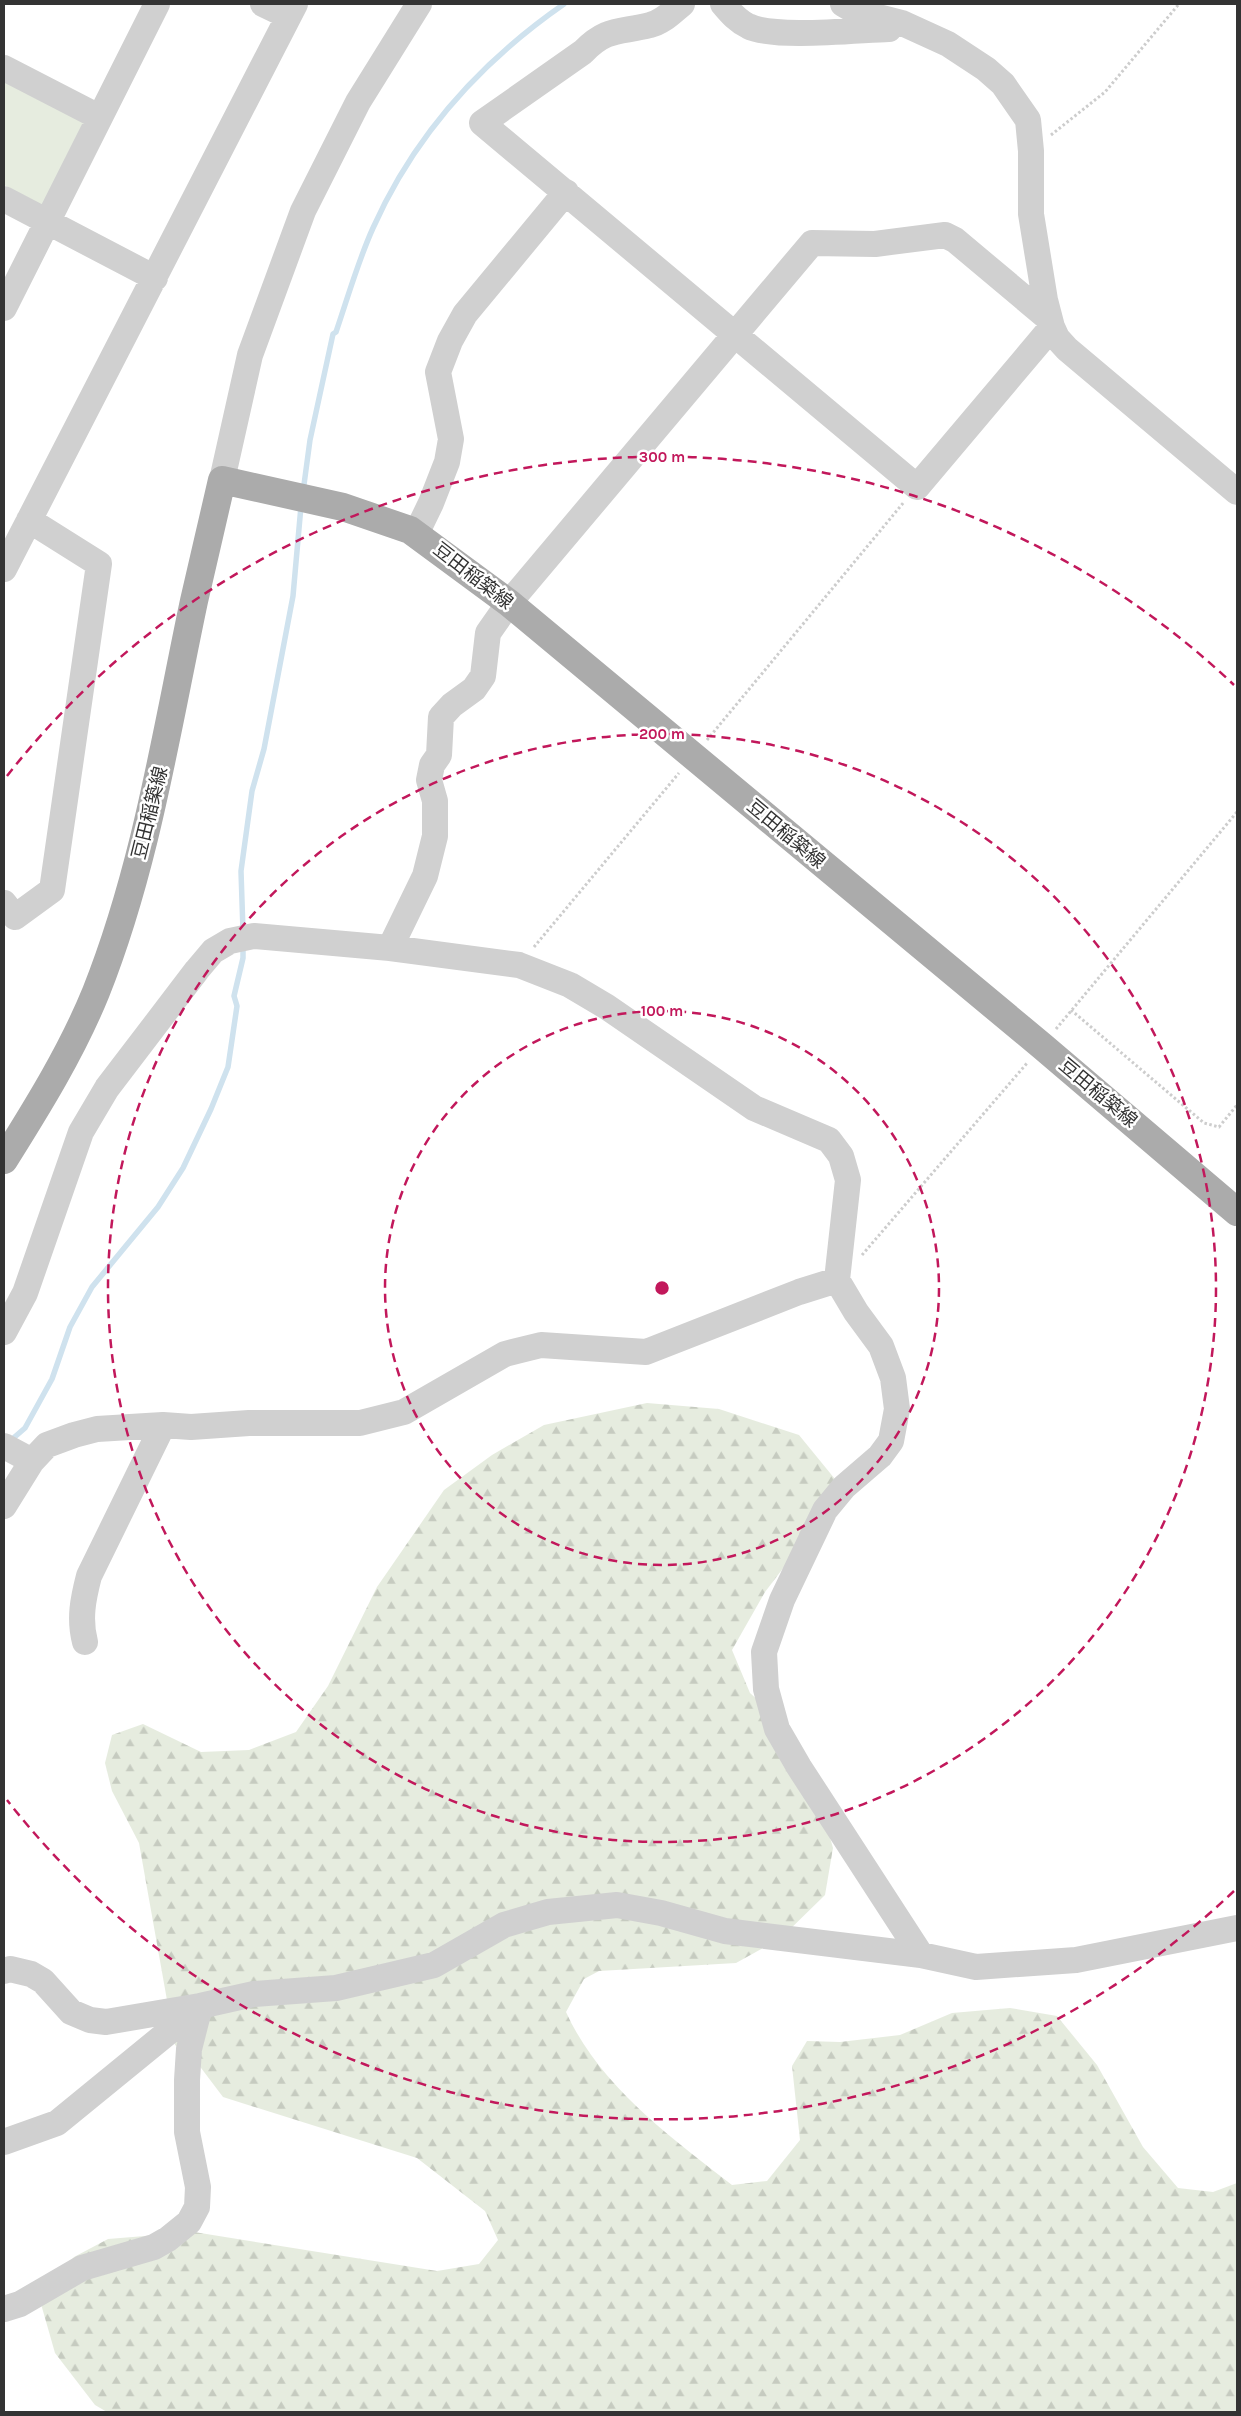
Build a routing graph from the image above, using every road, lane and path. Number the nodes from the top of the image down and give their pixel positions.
1 (263, 4) edge
2 (419, 4) edge
3 (682, 4) edge
4 (722, 4) edge
5 (843, 4) edge
6 (1179, 4) edge
7 (148, 7) edge
8 (291, 10) edge
9 (914, 28) junction
10 (4, 68) edge
11 (99, 117) junction
12 (1031, 150) junction
13 (566, 192) junction
14 (4, 199) edge
15 (48, 222) junction
16 (155, 278) junction
17 (4, 308) edge
18 (1050, 322) junction
19 (736, 334) junction
20 (222, 480) junction
21 (917, 487) junction
22 (1237, 492) edge
23 (29, 520) junction
24 (413, 532) junction
25 (6, 559) edge
26 (509, 603) junction
27 (692, 757) junction
28 (4, 903) edge
29 (390, 948) junction
30 (519, 965) junction
31 (1071, 1010) dead end
32 (1237, 1105) edge
33 (4, 1160) edge
34 (1237, 1212) edge
35 (837, 1280) junction
36 (4, 1332) edge
37 (163, 1425) junction
38 (4, 1446) edge
39 (32, 1461) junction
40 (4, 1506) edge
41 (85, 1642) dead end
42 (1237, 1928) edge
43 (921, 1955) junction
44 (6, 1965) edge
45 (200, 2006) junction
46 (4, 2142) edge
47 (4, 2309) edge

1 - 8 street
2 - 20 street
3 - 13 street
4 - 9 street
5 - 9 street
6 - 12 path
7 - 11 street
8 - 16 street
9 - 12 street
10 - 11 street
11 - 15 street
12 - 18 street
13 - 19 street
13 - 24 street
14 - 15 street
15 - 16 street
15 - 17 street
16 - 23 street
18 - 19 street
18 - 21 street
18 - 22 street
19 - 21 street
19 - 26 street
20 - 24 main road, 豆田稲築線
20 - 33 main road, 豆田稲築線
21 - 27 path
23 - 25 street
23 - 28 street
24 - 26 main road, 豆田稲築線
26 - 27 main road, 豆田稲築線
26 - 29 street
27 - 30 path
27 - 34 main road, 豆田稲築線
29 - 30 street
29 - 36 street
30 - 35 street
31 - 32 path
35 - 37 street
35 - 43 street
37 - 39 street
37 - 41 street
38 - 39 street
39 - 40 street
42 - 43 street
43 - 45 street
44 - 45 street
45 - 46 street
45 - 47 street

